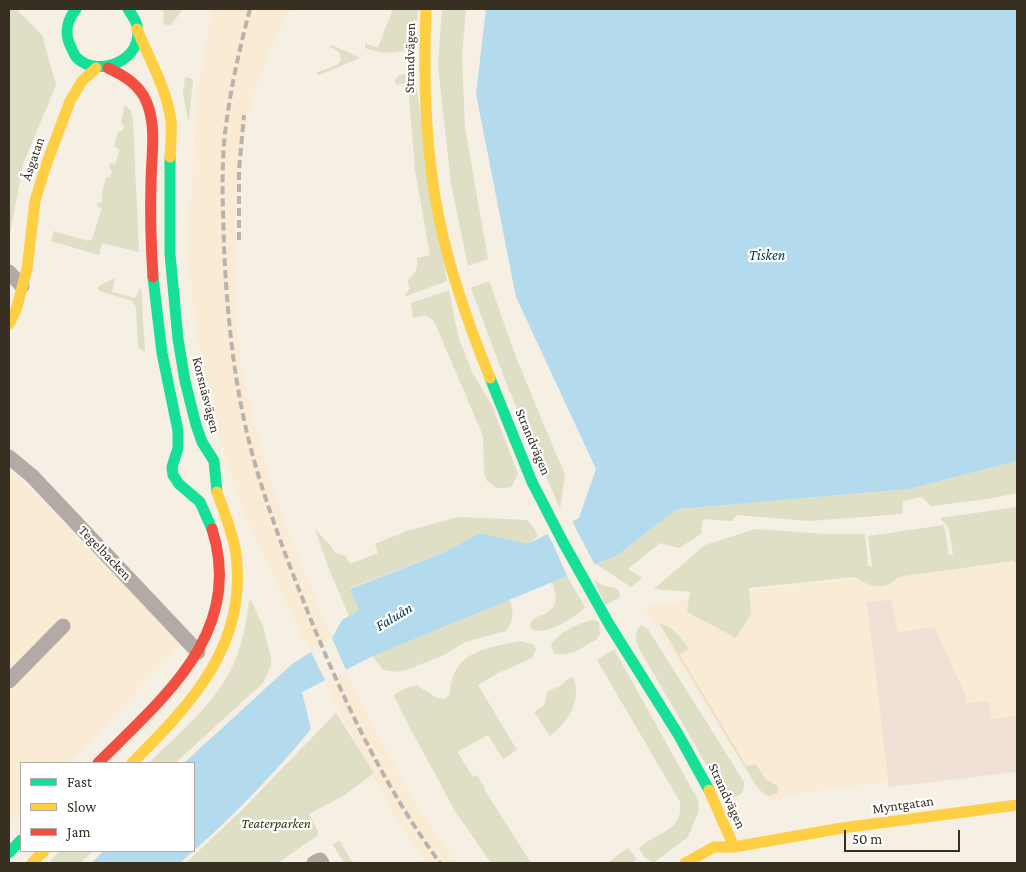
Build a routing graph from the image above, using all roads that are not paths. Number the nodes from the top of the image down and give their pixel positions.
1 (128, 9) edge
2 (426, 9) edge
3 (74, 10) edge
4 (137, 30) junction
5 (69, 45) junction
6 (102, 68) junction
7 (70, 101) junction
8 (16, 280) edge
9 (10, 320) edge
10 (9, 457) edge
11 (214, 469) junction
12 (182, 486) junction
13 (63, 626) dead end
14 (198, 652) junction
15 (214, 668) junction
16 (9, 681) edge
17 (99, 762) edge
18 (133, 762) edge
19 (1017, 805) edge
20 (20, 841) edge
21 (734, 847) junction
22 (43, 852) edge
23 (9, 853) edge
24 (718, 860) dead end
25 (32, 863) edge
26 (314, 863) edge
27 (322, 863) edge
28 (685, 863) edge

1 - 4 street, Korsnäsvägen
2 - 21 street, Strandvägen
3 - 5 street, Åsgatan
4 - 6 street, Åsgatan
4 - 11 street, Korsnäsvägen
5 - 6 street
5 - 7 street, Åsgatan
6 - 7 street, Åsgatan
6 - 12 street
7 - 8 street, Åsgatan
8 - 9 street, Åsgatan
10 - 14 street, Tegelbacken
11 - 12 street
11 - 15 street, Korsnäsvägen
12 - 14 street
13 - 16 street
14 - 15 street
14 - 17 street
15 - 18 street, Korsnäsvägen
19 - 21 street, Myntgatan
20 - 23 street
21 - 24 street, Myntgatan
21 - 28 street, Myntgatan
22 - 25 street
26 - 27 street

